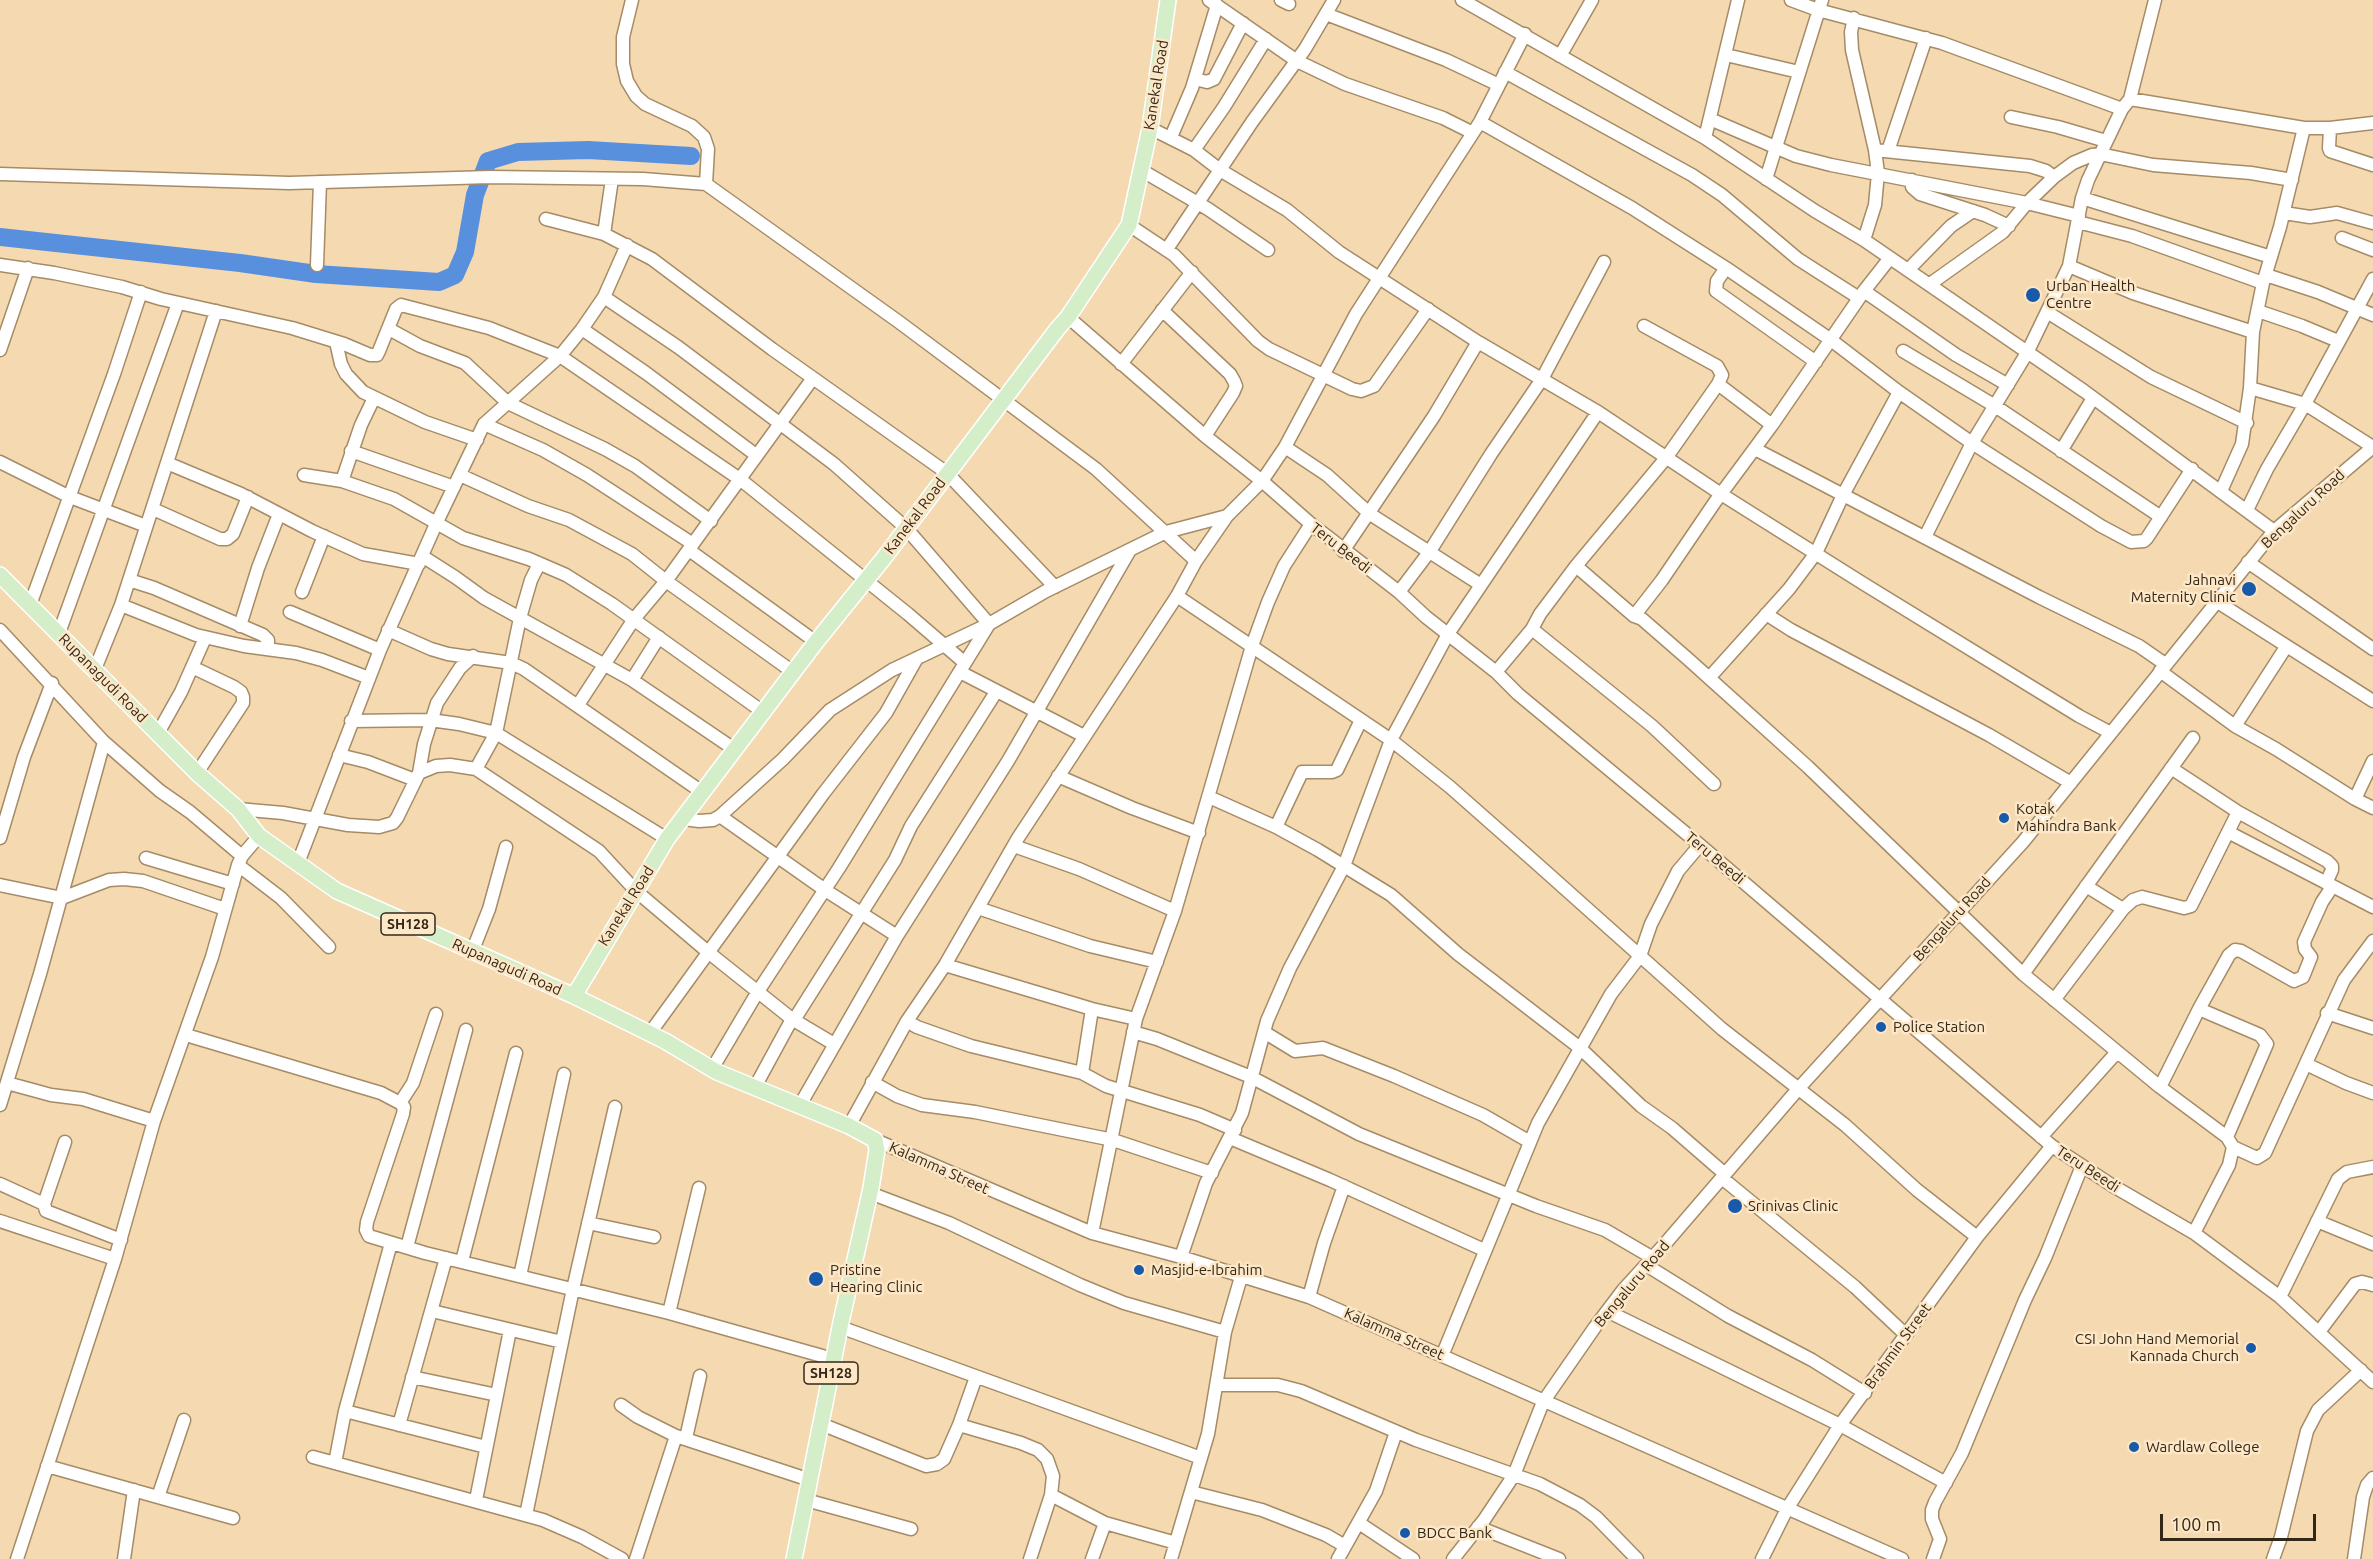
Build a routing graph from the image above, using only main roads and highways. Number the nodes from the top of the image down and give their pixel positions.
1 (1168, 0) edge
2 (0, 575) edge
3 (574, 996) junction
4 (794, 1559) edge

1 - 3 main road, Kanekal Road
2 - 3 main road, Rupanagudi Road / SH128
3 - 4 main road, Rupanagudi Road / SH128

